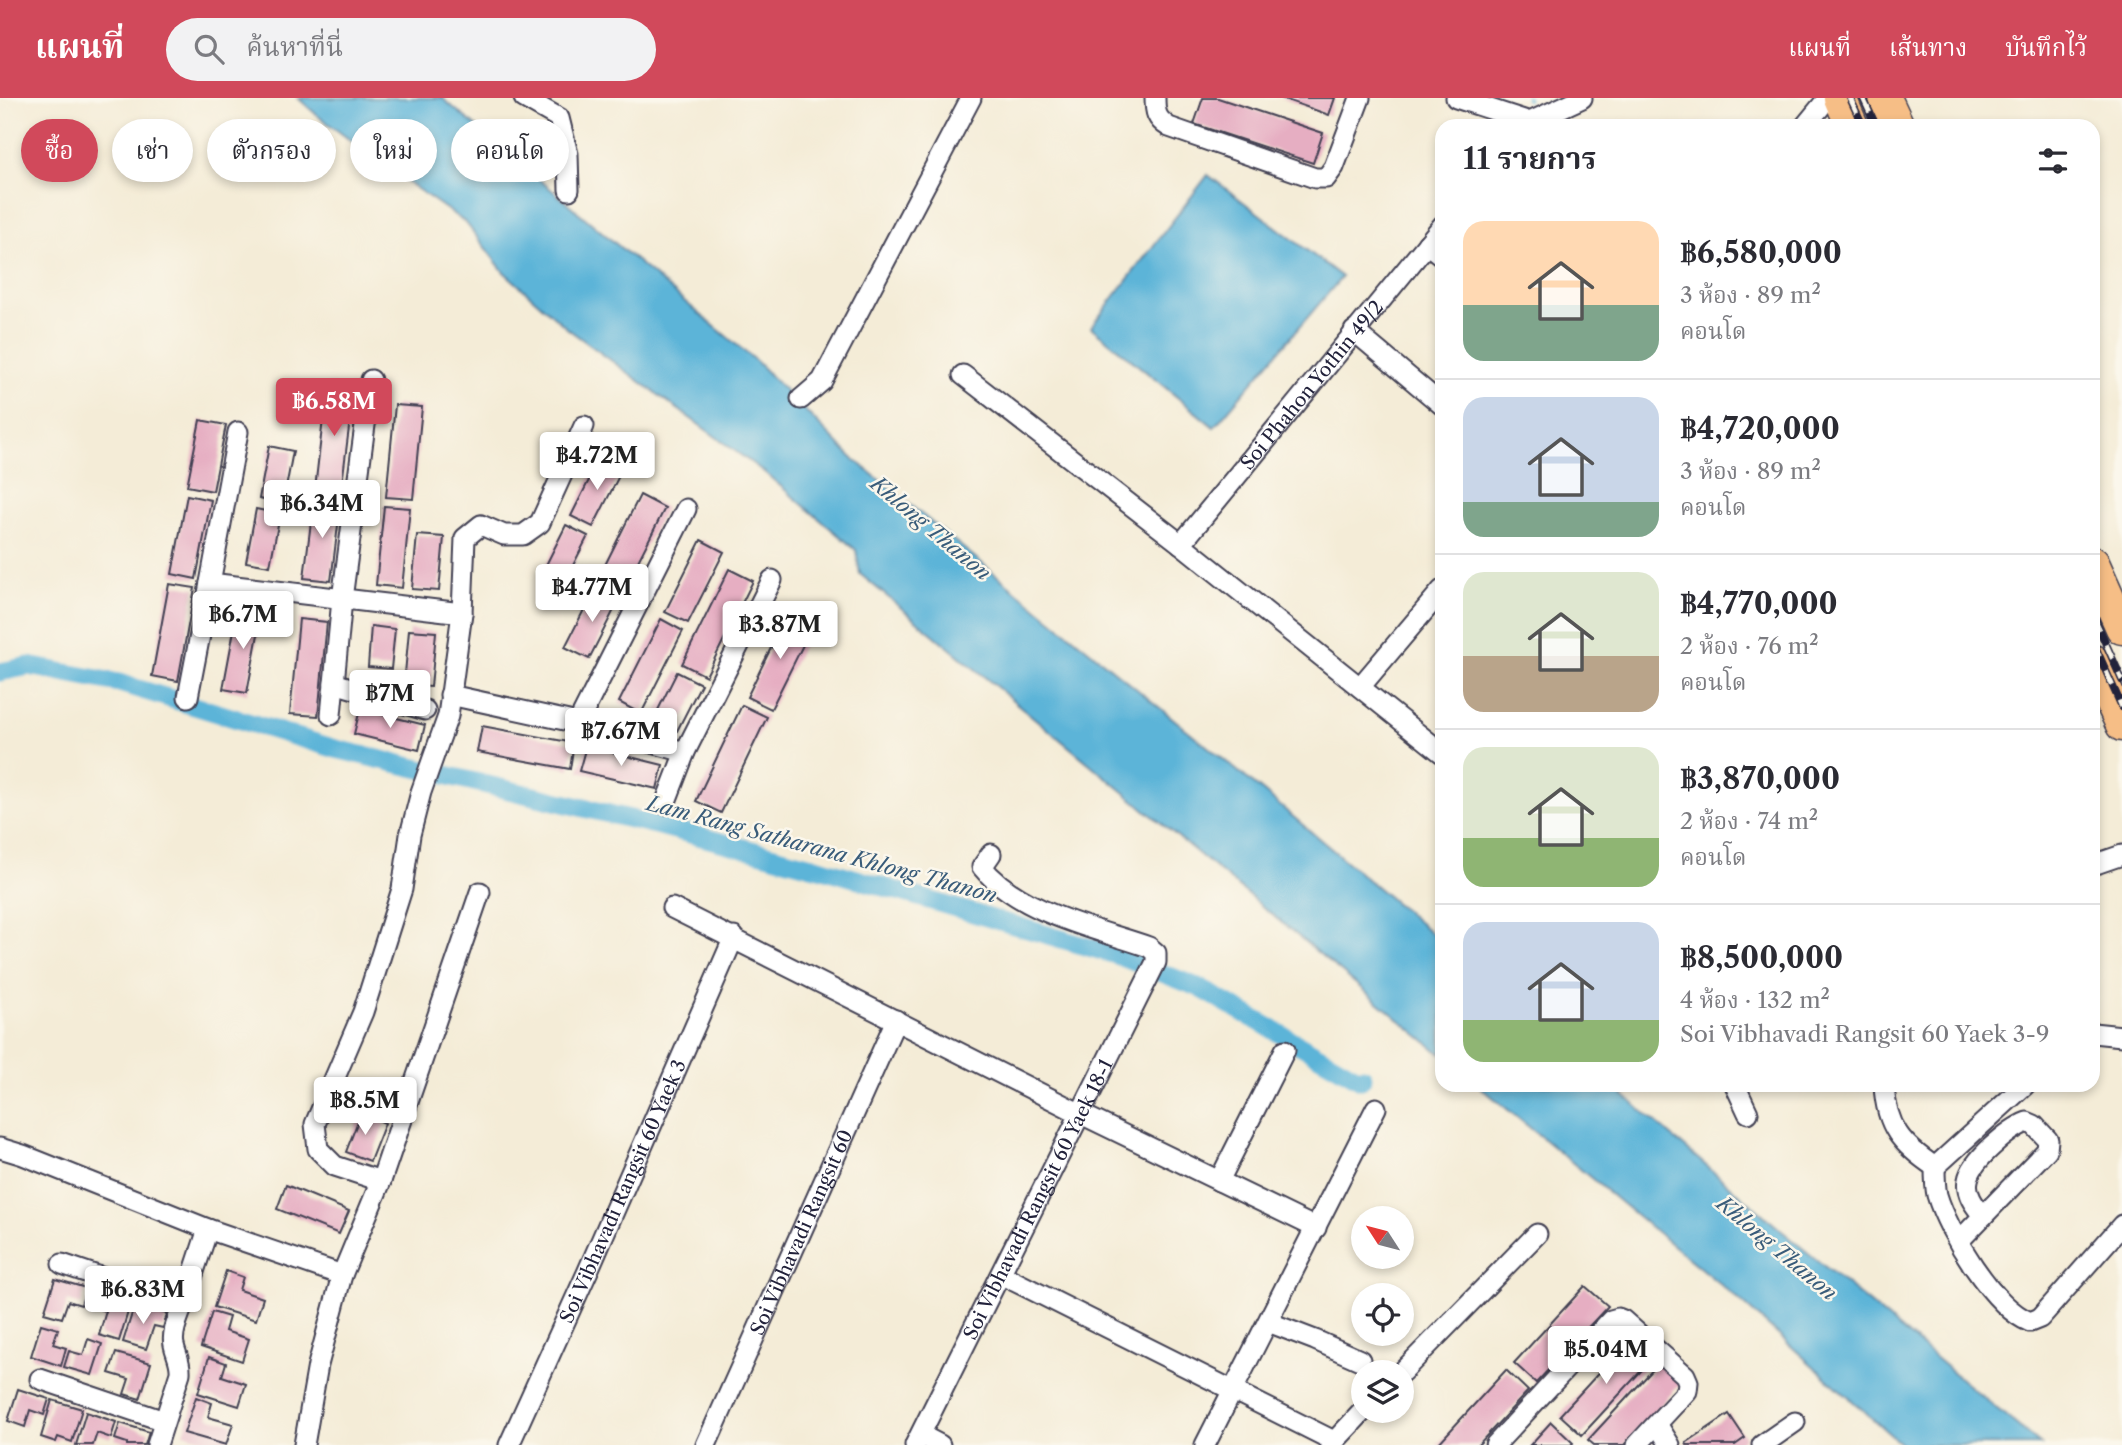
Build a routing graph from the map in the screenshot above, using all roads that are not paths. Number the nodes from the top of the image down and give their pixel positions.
1 (971, 98) edge
2 (1155, 98) edge
3 (1360, 98) edge
4 (1456, 98) edge
5 (1582, 98) edge
6 (1828, 98) edge
7 (1840, 98) edge
8 (1885, 98) edge
9 (529, 100) edge
10 (1514, 119) edge
11 (1538, 119) edge
12 (1811, 119) edge
13 (1849, 119) edge
14 (1895, 119) edge
15 (569, 190) dead end
16 (1434, 250) edge
17 (1354, 331) junction
18 (963, 375) dead end
19 (371, 380) dead end
20 (801, 399) dead end
21 (1435, 399) edge
22 (584, 426) dead end
23 (238, 432) dead end
24 (686, 509) dead end
25 (1181, 544) junction
26 (2100, 579) edge
27 (772, 580) dead end
28 (210, 583) junction
29 (1435, 598) edge
30 (342, 599) junction
31 (462, 613) junction
32 (2122, 628) edge
33 (2100, 676) edge
34 (334, 683) junction
35 (1360, 687) junction
36 (450, 695) junction
37 (188, 697) dead end
38 (425, 710) dead end
39 (331, 715) dead end
40 (578, 723) junction
41 (2122, 725) edge
42 (1435, 747) edge
43 (685, 752) junction
44 (665, 804) dead end
45 (991, 854) dead end
46 (2122, 855) edge
47 (2100, 863) edge
48 (480, 892) dead end
49 (672, 908) dead end
50 (734, 937) junction
51 (897, 1020) junction
52 (2100, 1034) edge
53 (2122, 1036) edge
54 (1285, 1050) dead end
55 (1738, 1092) edge
56 (1884, 1092) edge
57 (2017, 1092) edge
58 (1376, 1108) dead end
59 (1748, 1112) dead end
60 (1081, 1114) junction
61 (0, 1148) edge
62 (1935, 1167) junction
63 (381, 1181) junction
64 (1219, 1181) junction
65 (1983, 1216) junction
66 (2122, 1225) edge
67 (1315, 1228) junction
68 (208, 1229) junction
69 (1537, 1234) dead end
70 (1959, 1241) junction
71 (62, 1264) dead end
72 (342, 1275) junction
73 (1002, 1275) junction
74 (183, 1305) junction
75 (1268, 1322) junction
76 (1360, 1360) dead end
77 (1414, 1360) edge
78 (40, 1379) dead end
79 (1232, 1391) junction
80 (164, 1421) junction
81 (1795, 1422) dead end
82 (1351, 1423) edge
83 (1657, 1424) junction
84 (918, 1440) edge
85 (1332, 1443) edge
86 (157, 1445) edge
87 (304, 1445) edge
88 (509, 1445) edge
89 (706, 1445) edge
90 (940, 1445) edge
91 (1205, 1445) edge
92 (1495, 1445) edge
93 (1637, 1445) edge
94 (1670, 1445) edge
95 (1762, 1445) edge

1 - 20 street
2 - 3 street
4 - 10 street
5 - 11 street
6 - 12 street
7 - 13 main road
8 - 14 main road
9 - 15 street
16 - 17 street, Soi Phahon Yothin 49/2
17 - 21 street
17 - 25 street, Soi Phahon Yothin 49/2
18 - 25 street
19 - 30 street
22 - 31 street
23 - 28 street
24 - 40 street
25 - 35 street
26 - 32 main road
27 - 43 street
28 - 30 street
28 - 37 street
29 - 35 street
30 - 31 street
30 - 34 street
31 - 36 street
33 - 41 main road
34 - 38 street
34 - 39 street
35 - 42 street
36 - 40 street
36 - 63 street
40 - 43 street
43 - 44 street
45 - 60 street, Soi Vibhavadi Rangsit 60 Yaek 18-1
46 - 47 street
48 - 63 street
49 - 50 street
50 - 51 street
50 - 88 street, Soi Vibhavadi Rangsit 60 Yaek 3
51 - 60 street
51 - 89 street, Soi Vibhavadi Rangsit 60
52 - 53 street
54 - 64 street
55 - 59 street
56 - 62 street
57 - 62 street
58 - 67 street
60 - 64 street
60 - 73 street, Soi Vibhavadi Rangsit 60 Yaek 18-1
61 - 68 street
62 - 70 street
63 - 72 street
64 - 67 street
65 - 65 street
65 - 70 street
66 - 70 street
67 - 75 street
68 - 72 street
68 - 74 street
69 - 77 street
71 - 74 street
72 - 87 street
73 - 79 street
73 - 84 street, Soi Vibhavadi Rangsit 60 Yaek 18-1
74 - 80 street
75 - 76 street
75 - 79 street
78 - 80 street
79 - 85 street
79 - 91 street
80 - 86 street
81 - 95 street
82 - 85 street
83 - 92 street
83 - 93 street
83 - 94 street
84 - 90 street

